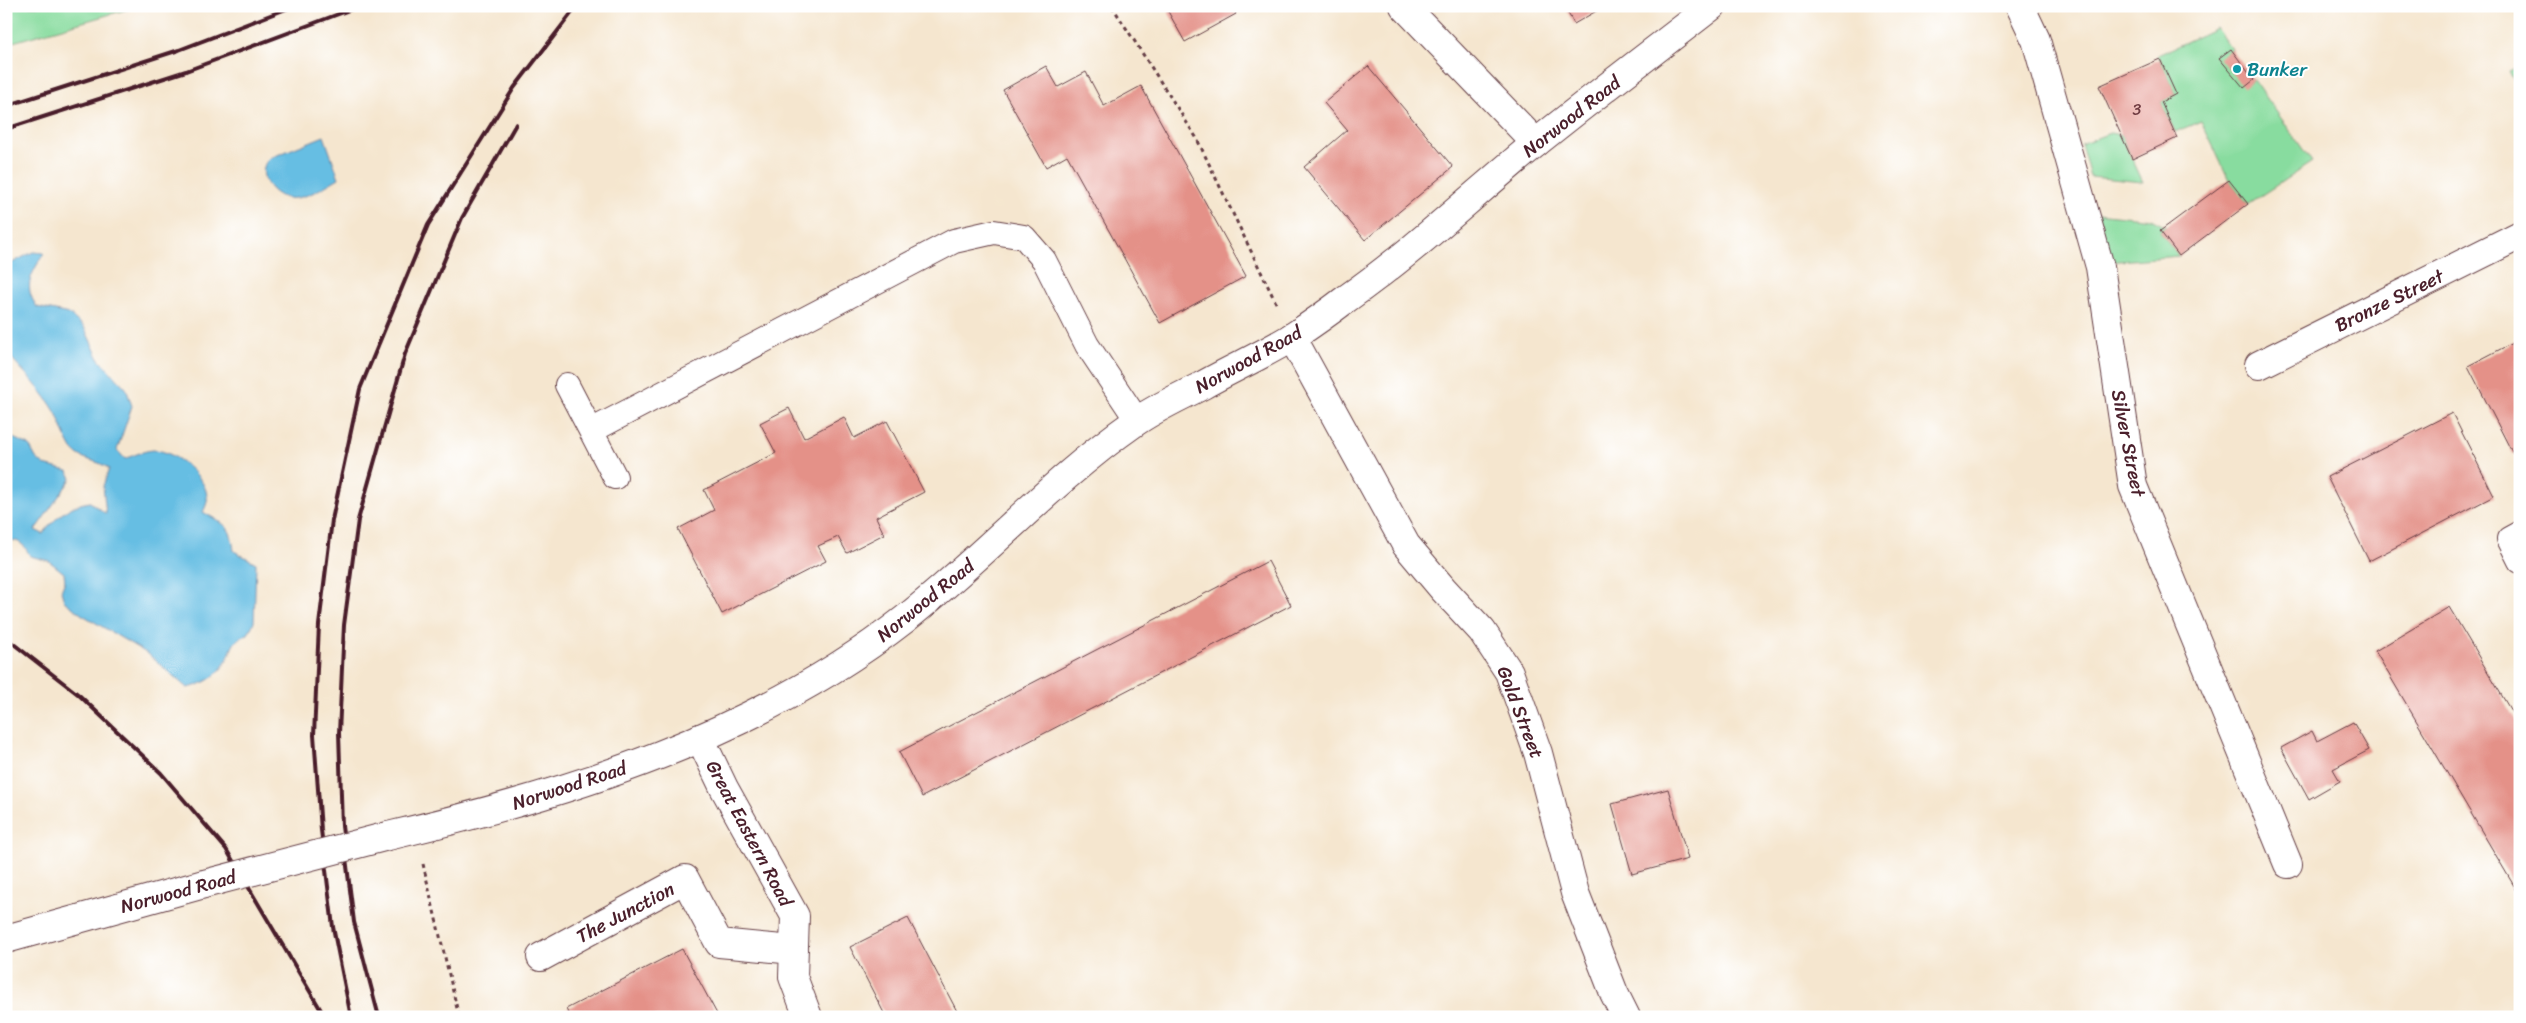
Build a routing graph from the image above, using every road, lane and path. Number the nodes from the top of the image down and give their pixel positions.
1 (1112, 6) edge
2 (1404, 6) edge
3 (1712, 6) edge
4 (2020, 6) edge
5 (1536, 143) junction
6 (2520, 235) edge
7 (1292, 337) junction
8 (2259, 365) dead end
9 (567, 385) dead end
10 (1137, 420) junction
11 (591, 431) junction
12 (615, 477) dead end
13 (2520, 532) edge
14 (2520, 561) edge
15 (700, 738) junction
16 (415, 830) junction
17 (2288, 864) dead end
18 (6, 939) edge
19 (794, 950) junction
20 (541, 958) dead end
21 (459, 1017) edge
22 (808, 1017) edge
23 (1626, 1017) edge

1 - 7 path
2 - 5 street
3 - 5 street, Norwood Road
4 - 17 street, Silver Street
5 - 7 street, Norwood Road
6 - 8 street, Bronze Street
7 - 10 street, Norwood Road
7 - 23 street, Gold Street
9 - 11 lane
10 - 11 lane
10 - 15 street, Norwood Road
11 - 12 lane
13 - 14 lane
15 - 16 street, Norwood Road
15 - 19 street, Great Eastern Road
16 - 18 street, Norwood Road, bridge
16 - 21 path
19 - 20 street, The Junction
19 - 22 street, Great Eastern Road

